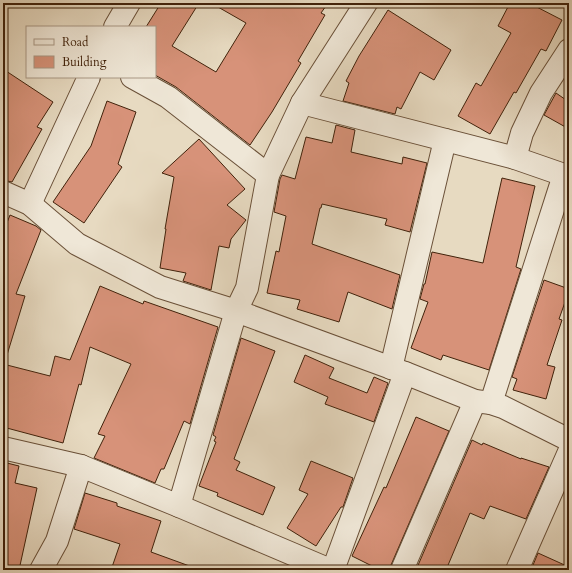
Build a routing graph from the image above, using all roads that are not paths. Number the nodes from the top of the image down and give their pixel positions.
1 (129, 3) edge
2 (366, 3) edge
3 (116, 26) edge
4 (569, 50) edge
5 (89, 78) edge
6 (134, 78) edge
7 (302, 103) junction
8 (445, 140) junction
9 (515, 158) junction
10 (268, 175) junction
11 (566, 176) edge
12 (4, 195) edge
13 (30, 204) junction
14 (236, 311) junction
15 (398, 370) junction
16 (483, 402) junction
17 (569, 440) edge
18 (3, 448) edge
19 (569, 452) edge
20 (81, 466) junction
21 (180, 506) junction
22 (41, 570) edge
23 (331, 570) edge
24 (402, 570) edge
25 (517, 570) edge

1 - 3 street
2 - 7 street
4 - 9 street
5 - 13 street
6 - 10 street
7 - 8 street
7 - 10 street
8 - 9 street
8 - 15 street
9 - 11 street
10 - 14 street
11 - 16 street
12 - 13 street
13 - 14 street
14 - 15 street
14 - 21 street
15 - 16 street
15 - 23 street
16 - 17 street
16 - 24 street
18 - 20 street
19 - 25 street
20 - 21 street
20 - 22 street
21 - 23 street

